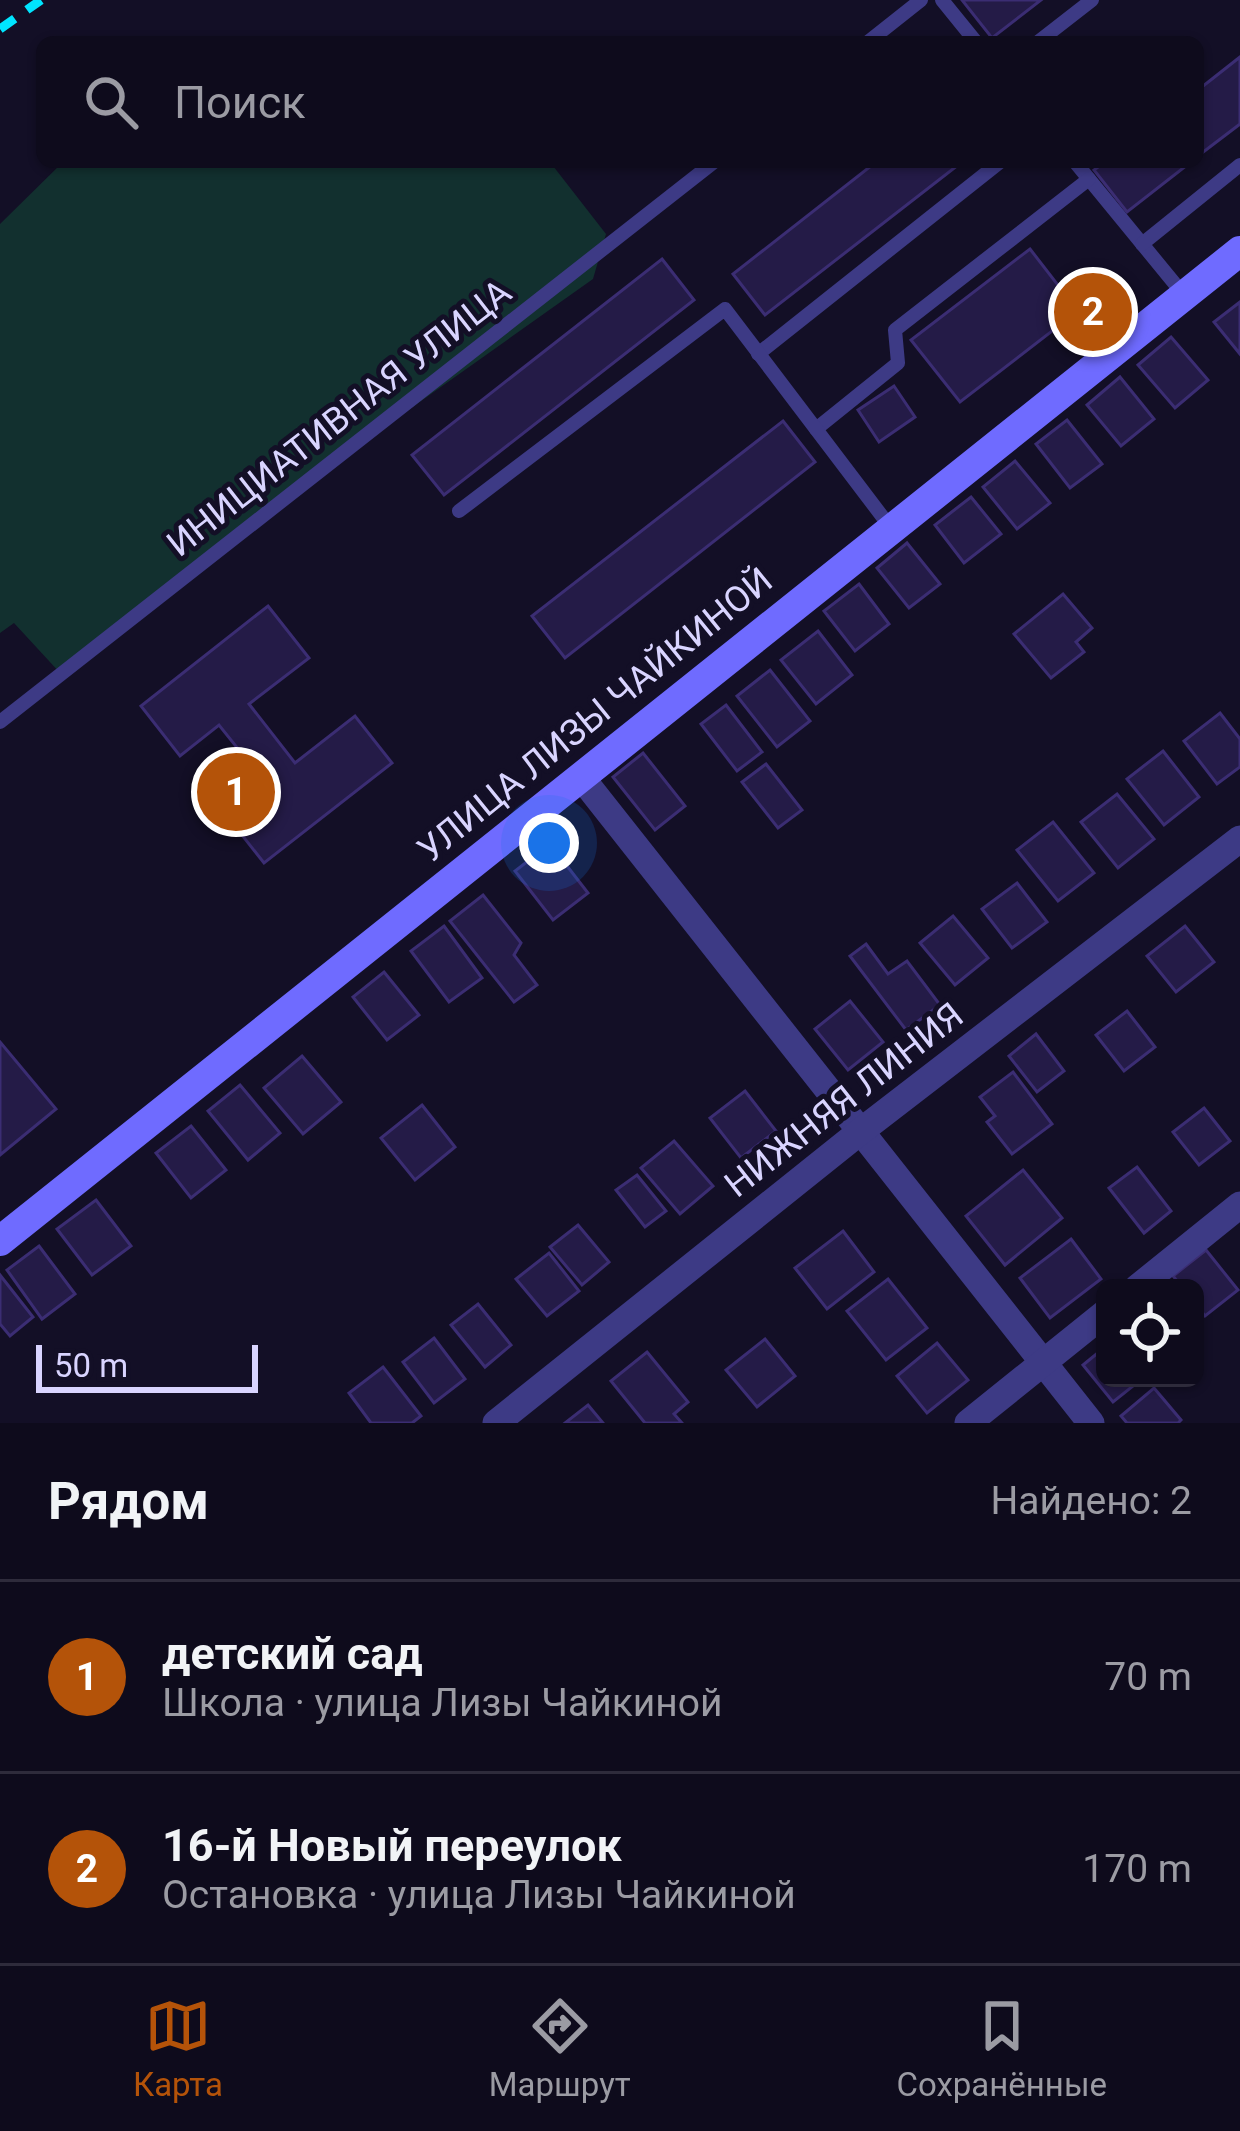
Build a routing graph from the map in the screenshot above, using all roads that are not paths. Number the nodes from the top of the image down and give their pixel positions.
1 (921, 0) edge
2 (942, 0) edge
3 (1092, 0) edge
4 (876, 36) edge
5 (971, 36) edge
6 (1046, 36) edge
7 (1240, 165) edge
8 (706, 168) edge
9 (992, 168) edge
10 (1080, 168) edge
11 (1089, 179) junction
12 (1142, 244) junction
13 (1240, 250) edge
14 (1184, 295) junction
15 (758, 354) junction
16 (815, 429) junction
17 (459, 511) dead end
18 (891, 528) junction
19 (0, 722) edge
20 (581, 777) junction
21 (1240, 838) edge
22 (861, 1131) junction
23 (1240, 1205) edge
24 (0, 1241) edge
25 (1148, 1279) edge
26 (1096, 1320) edge
27 (1043, 1363) junction
28 (496, 1423) edge
29 (968, 1423) edge
30 (1091, 1423) edge

1 - 4 lane
2 - 5 lane
3 - 6 lane
7 - 12 lane
8 - 19 lane, ИНИЦИАТИВНАЯ УЛИЦА
9 - 15 lane
10 - 11 lane
11 - 12 lane
11 - 16 lane
12 - 14 lane
13 - 14 main road, УЛИЦА ЛИЗЫ ЧАЙКИНОЙ
14 - 18 main road, УЛИЦА ЛИЗЫ ЧАЙКИНОЙ
15 - 16 lane
15 - 17 lane
16 - 18 lane
18 - 20 main road, УЛИЦА ЛИЗЫ ЧАЙКИНОЙ
20 - 22 street
20 - 24 main road, УЛИЦА ЛИЗЫ ЧАЙКИНОЙ
21 - 22 street, НИЖНЯЯ ЛИНИЯ
22 - 27 street
22 - 28 street, НИЖНЯЯ ЛИНИЯ
23 - 25 street
26 - 27 street
27 - 29 street
27 - 30 street

